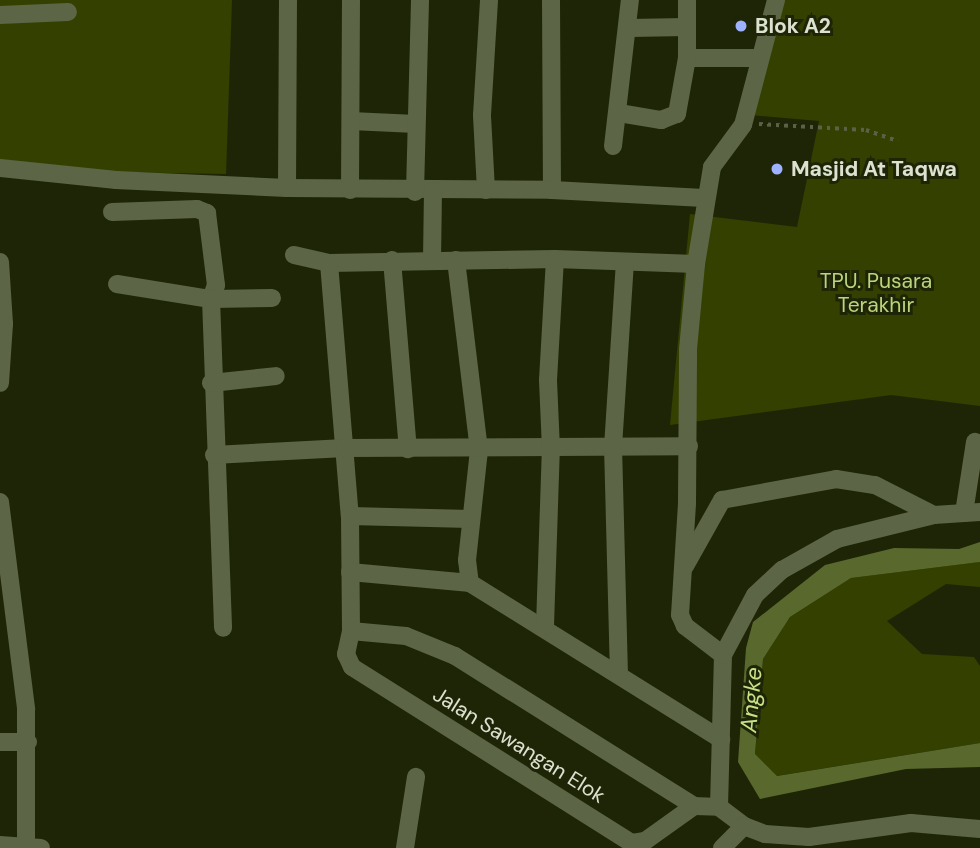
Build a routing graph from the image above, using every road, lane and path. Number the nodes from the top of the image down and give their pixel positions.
1 (2, 0) edge
2 (288, 0) edge
3 (351, 0) edge
4 (420, 0) edge
5 (489, 0) edge
6 (551, 0) edge
7 (631, 0) edge
8 (687, 0) edge
9 (776, 0) edge
10 (68, 12) dead end
11 (0, 15) edge
12 (0, 21) edge
13 (687, 27) junction
14 (629, 28) junction
15 (687, 58) junction
16 (760, 58) junction
17 (619, 113) junction
18 (351, 121) junction
19 (416, 124) junction
20 (743, 125) junction
21 (898, 141) dead end
22 (613, 146) dead end
23 (0, 168) edge
24 (287, 188) junction
25 (350, 190) junction
26 (486, 190) junction
27 (552, 190) junction
28 (424, 191) junction
29 (704, 198) junction
30 (112, 212) dead end
31 (293, 255) dead end
32 (555, 259) junction
33 (392, 260) junction
34 (456, 260) junction
35 (432, 261) junction
36 (0, 262) edge
37 (329, 262) junction
38 (625, 264) junction
39 (696, 264) junction
40 (117, 285) dead end
41 (272, 298) dead end
42 (211, 299) junction
43 (276, 376) dead end
44 (0, 383) edge
45 (211, 383) junction
46 (975, 442) dead end
47 (689, 446) junction
48 (613, 447) junction
49 (345, 448) junction
50 (408, 449) junction
51 (551, 449) junction
52 (479, 450) junction
53 (214, 456) junction
54 (722, 500) junction
55 (0, 502) edge
56 (687, 503) junction
57 (972, 512) edge
58 (934, 515) junction
59 (350, 516) junction
60 (470, 519) junction
61 (2, 563) edge
62 (683, 570) junction
63 (350, 572) junction
64 (470, 583) junction
65 (545, 626) junction
66 (223, 628) dead end
67 (351, 631) junction
68 (9, 638) edge
69 (723, 655) junction
70 (620, 675) junction
71 (721, 739) junction
72 (0, 742) edge
73 (28, 742) junction
74 (416, 777) dead end
75 (694, 806) junction
76 (719, 807) junction
77 (744, 826) junction
78 (872, 829) junction
79 (980, 829) edge
80 (809, 843) edge
81 (0, 845) edge
82 (31, 847) edge
83 (405, 848) edge
84 (722, 848) edge
85 (872, 848) edge

1 - 11 street
2 - 24 street
3 - 18 street
4 - 19 street
5 - 26 street
6 - 27 street
7 - 14 street
8 - 13 street
9 - 16 street
10 - 11 street
11 - 12 street
13 - 14 street
13 - 15 street
14 - 17 street
15 - 16 street
15 - 17 street
16 - 20 street
17 - 22 street
18 - 19 street
18 - 25 street
19 - 28 street
20 - 21 path
20 - 29 street
23 - 24 street
24 - 25 street
25 - 28 street
26 - 27 street
26 - 28 street
27 - 29 street
28 - 35 street
29 - 39 street
30 - 42 street
31 - 37 street
32 - 34 street
32 - 38 street
32 - 51 street
33 - 35 street
33 - 37 street
33 - 50 street
34 - 35 street
34 - 52 street
36 - 44 street
37 - 49 street, Jalan Sawangan Elok
38 - 39 street
38 - 48 street
39 - 47 street
40 - 42 street
41 - 42 street
42 - 45 street
43 - 45 street
45 - 53 street
46 - 57 street
47 - 48 street
47 - 56 street
48 - 51 street
48 - 70 street
49 - 50 street
49 - 53 street
49 - 59 street, Jalan Sawangan Elok
50 - 52 street
51 - 52 street
51 - 65 street
52 - 60 street
53 - 66 street
54 - 56 street
54 - 58 street
54 - 62 street
55 - 61 street
56 - 62 street
57 - 58 street
58 - 69 street
59 - 60 street
59 - 63 street, Jalan Sawangan Elok
60 - 64 street
61 - 68 street
62 - 69 street
63 - 64 street
63 - 67 street, Jalan Sawangan Elok
64 - 65 street
65 - 70 street
67 - 75 street, Jalan Sawangan Elok
67 - 75 street, Jalan Sawangan Elok
68 - 73 street
69 - 71 street
70 - 71 street
71 - 76 street
72 - 73 street
73 - 82 street
74 - 83 street
75 - 76 street, Jalan Sawangan Elok
76 - 77 street
77 - 80 street
77 - 84 street
78 - 79 street
78 - 80 street
78 - 85 street
81 - 82 street

